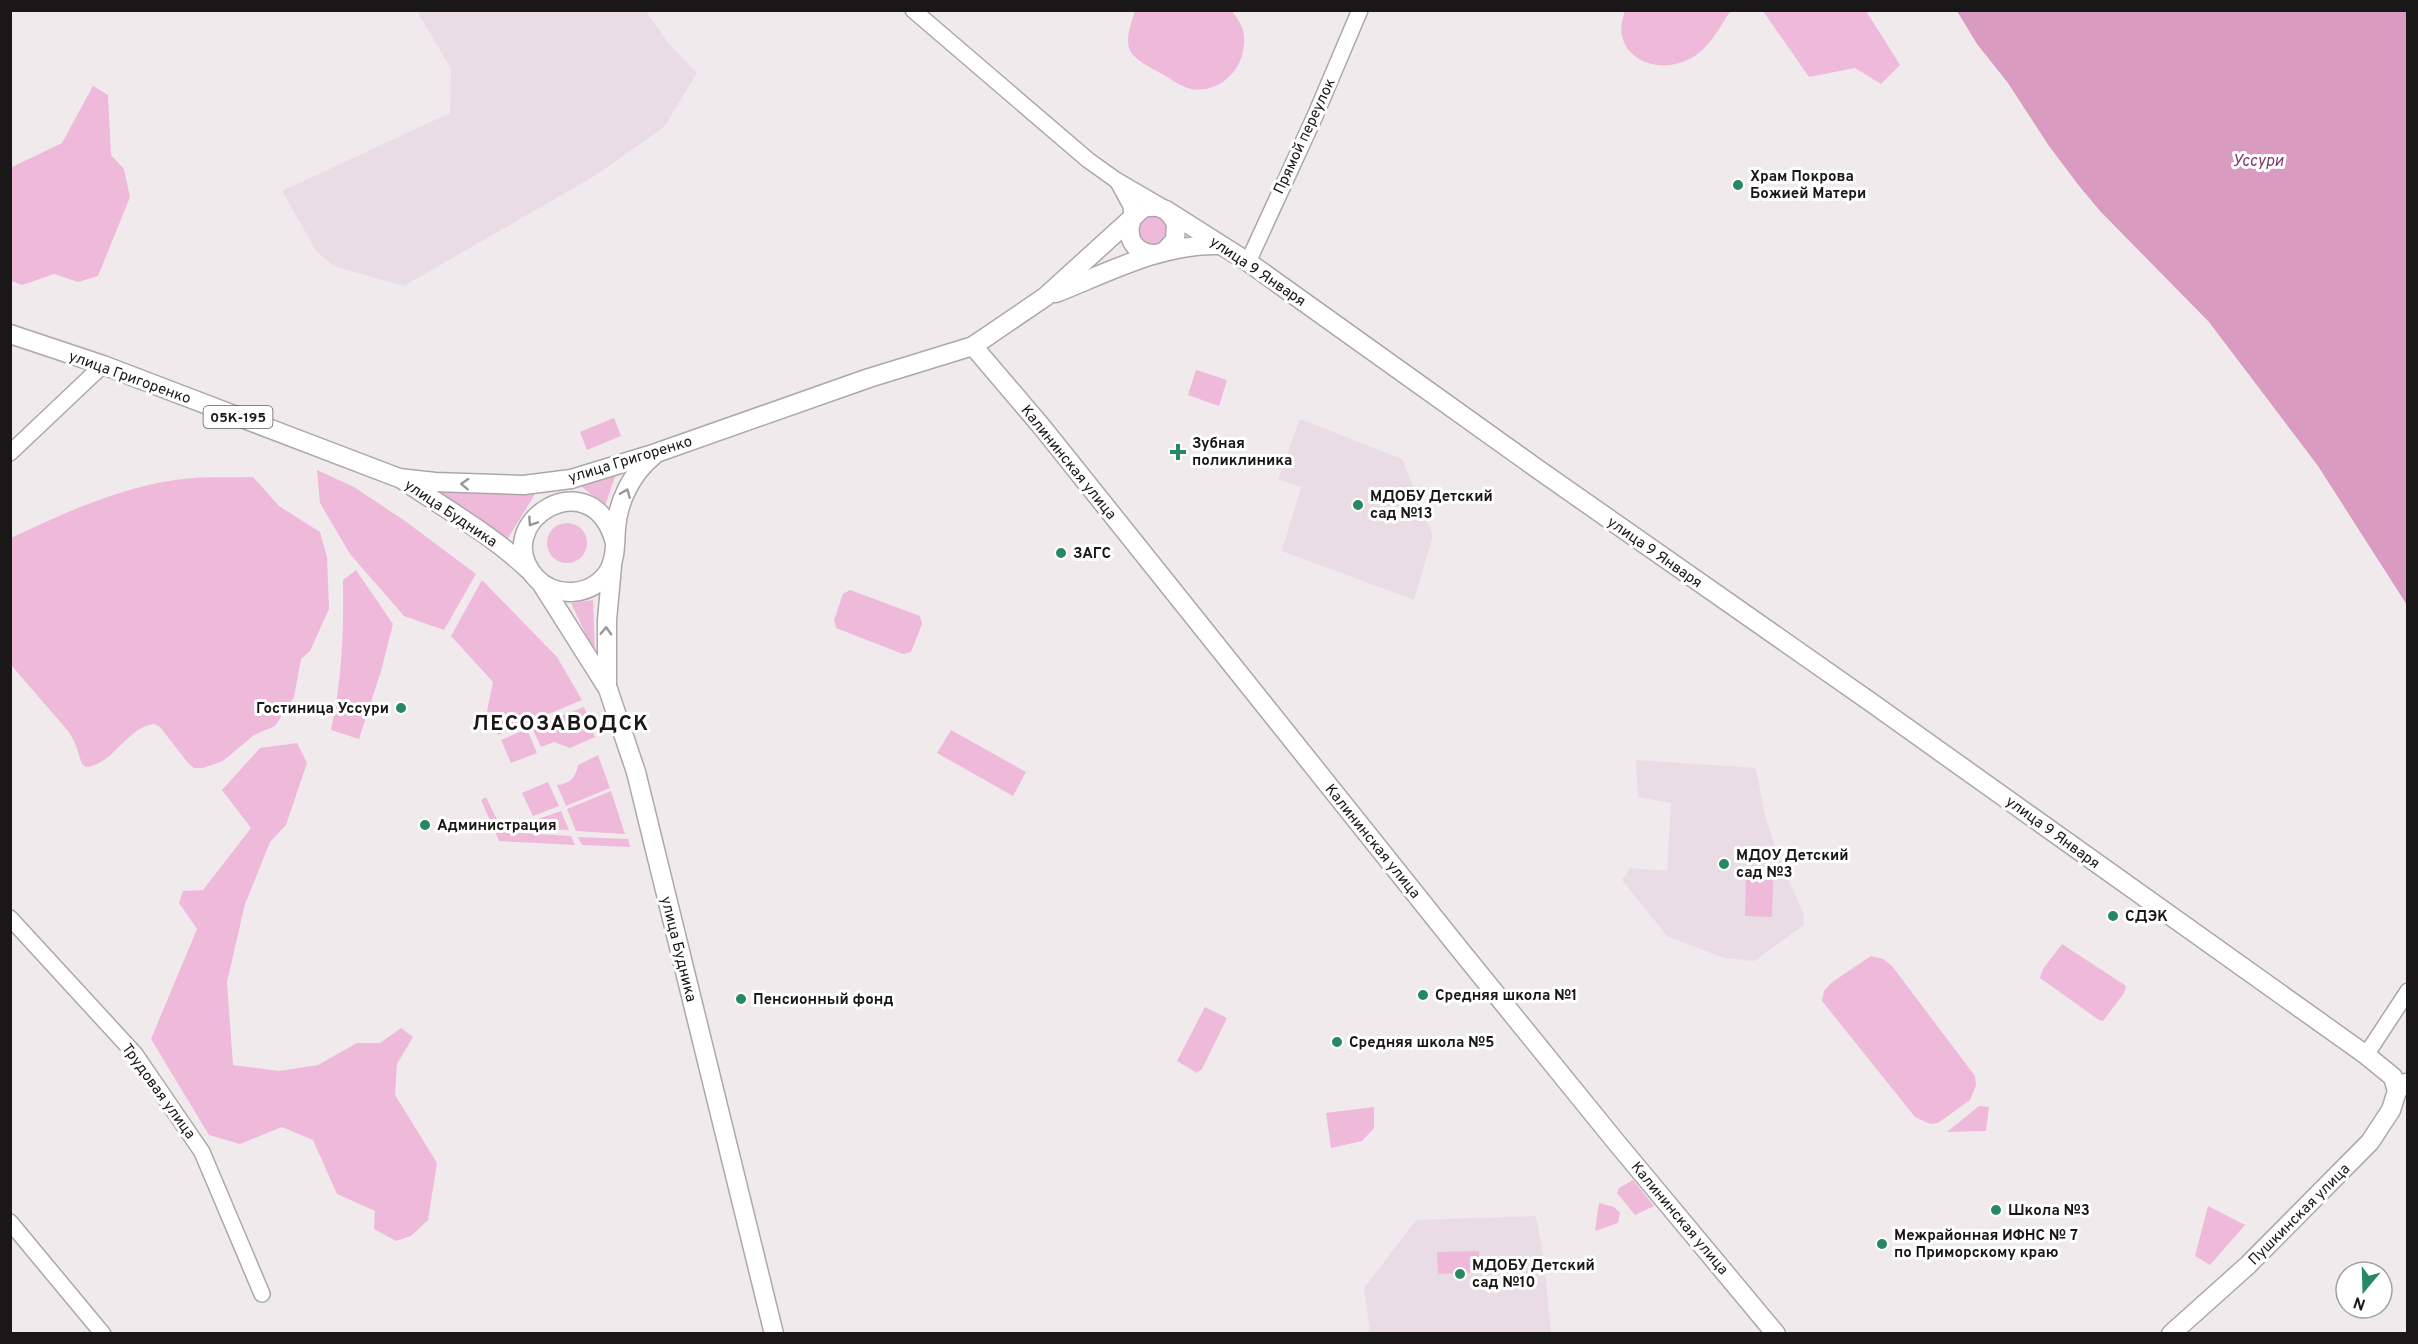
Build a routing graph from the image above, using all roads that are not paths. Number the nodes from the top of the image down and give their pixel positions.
1 (913, 10) edge
2 (1359, 10) edge
3 (1116, 180) junction
4 (1166, 210) junction
5 (1132, 219) junction
6 (1220, 245) junction
7 (1159, 253) junction
8 (1248, 262) junction
9 (1045, 297) junction
10 (10, 334) edge
11 (973, 346) junction
12 (103, 365) junction
13 (10, 453) edge
14 (656, 453) junction
15 (579, 477) junction
16 (399, 478) junction
17 (524, 485) junction
18 (562, 501) junction
19 (614, 551) junction
20 (536, 577) junction
21 (608, 689) junction
22 (10, 918) edge
23 (2408, 991) edge
24 (2366, 1055) junction
25 (2402, 1086) edge
26 (10, 1222) edge
27 (262, 1294) dead end
28 (103, 1334) edge
29 (774, 1334) edge
30 (1776, 1334) edge
31 (2171, 1334) edge

1 - 3 street, улица 9 Января
2 - 8 street, Прямой переулок
3 - 4 street, улица 9 Января
3 - 5 street
4 - 5 main road
4 - 6 main road, улица 9 Января
4 - 7 main road
5 - 7 main road
5 - 9 main road
6 - 7 main road
6 - 8 main road, улица 9 Января
7 - 9 main road
8 - 24 main road, улица 9 Января
9 - 11 main road, улица Григоренко
10 - 12 main road, улица Григоренко / 05К-195
11 - 14 main road, улица Григоренко
11 - 30 main road, Калининская улица
12 - 13 street
12 - 16 main road, улица Григоренко / 05К-195
14 - 15 main road, улица Григоренко
19 -> 14 main road
15 - 17 main road, улица Григоренко
15 - 18 main road
17 -> 16 main road, улица Григоренко
16 - 20 main road, улица Будника
17 - 18 main road
18 - 19 main road
18 -> 20 main road
19 - 20 main road
21 -> 19 main road
20 - 21 main road, улица Будника
21 - 29 main road, улица Будника
22 - 27 street, Трудовая улица
23 - 24 street
24 - 25 main road, улица 9 Января
25 - 31 main road, Пушкинская улица
26 - 28 street

